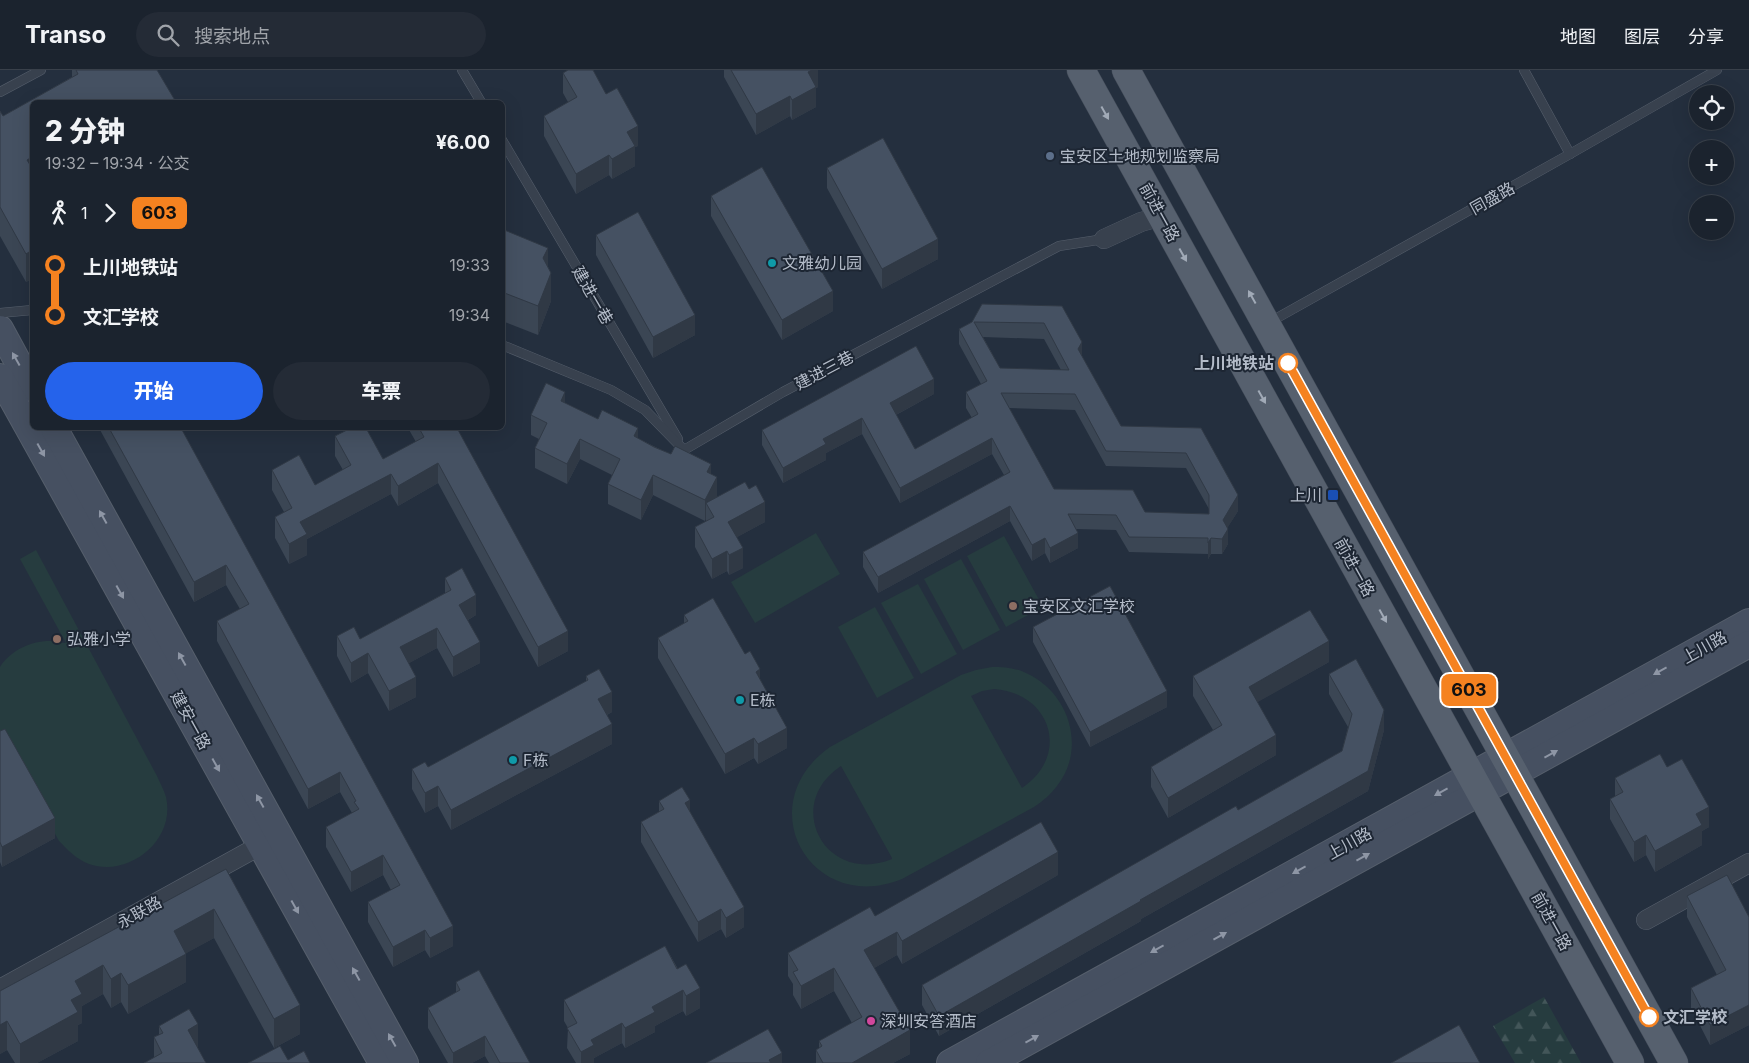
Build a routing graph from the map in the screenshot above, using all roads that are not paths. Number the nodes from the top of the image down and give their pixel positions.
1 (41, 70) edge
2 (462, 70) edge
3 (1081, 70) edge
4 (1126, 70) edge
5 (1524, 70) edge
6 (1717, 70) edge
7 (0, 92) edge
8 (480, 100) edge
9 (505, 145) edge
10 (1570, 154) junction
11 (1162, 216) junction
12 (1104, 239) joint
13 (30, 310) edge
14 (0, 313) edge
15 (1266, 324) junction
16 (0, 330) edge
17 (505, 346) edge
18 (0, 377) edge
19 (30, 384) edge
20 (30, 428) edge
21 (31, 430) edge
22 (55, 430) edge
23 (684, 450) junction
24 (1749, 622) edge
25 (1749, 644) edge
26 (1510, 765) junction
27 (1476, 784) junction
28 (270, 840) junction
29 (1749, 863) edge
30 (1646, 920) dead end
31 (0, 989) edge
32 (382, 1063) edge
33 (405, 1063) edge
34 (950, 1063) edge
35 (990, 1063) edge
36 (1630, 1063) edge
37 (1674, 1063) edge

1 - 7 lane
2 - 8 lane
3 -> 11 main road, 前进一路
15 -> 4 main road
5 - 10 lane
6 - 10 lane, 同盛路
9 - 23 lane, 建进一巷
10 - 15 lane, 同盛路
11 - 12 street, 建进三巷
11 -> 27 main road, 前进一路
12 - 23 lane, 建进三巷
13 - 14 lane
15 - 26 main road
19 -> 16 main road
17 - 23 lane
18 -> 20 main road, 建安一路
21 -> 28 main road, 建安一路
28 -> 22 main road, 建安一路
24 -> 26 main road, 上川路
26 -> 25 main road, 上川路
26 - 27 main road, 上川路
26 - 37 main road
27 -> 34 main road, 上川路
35 -> 27 main road, 上川路
27 - 36 main road, 前进一路
28 - 31 street, 永联路
28 -> 32 main road, 建安一路
33 -> 28 main road, 建安一路
29 - 30 street

